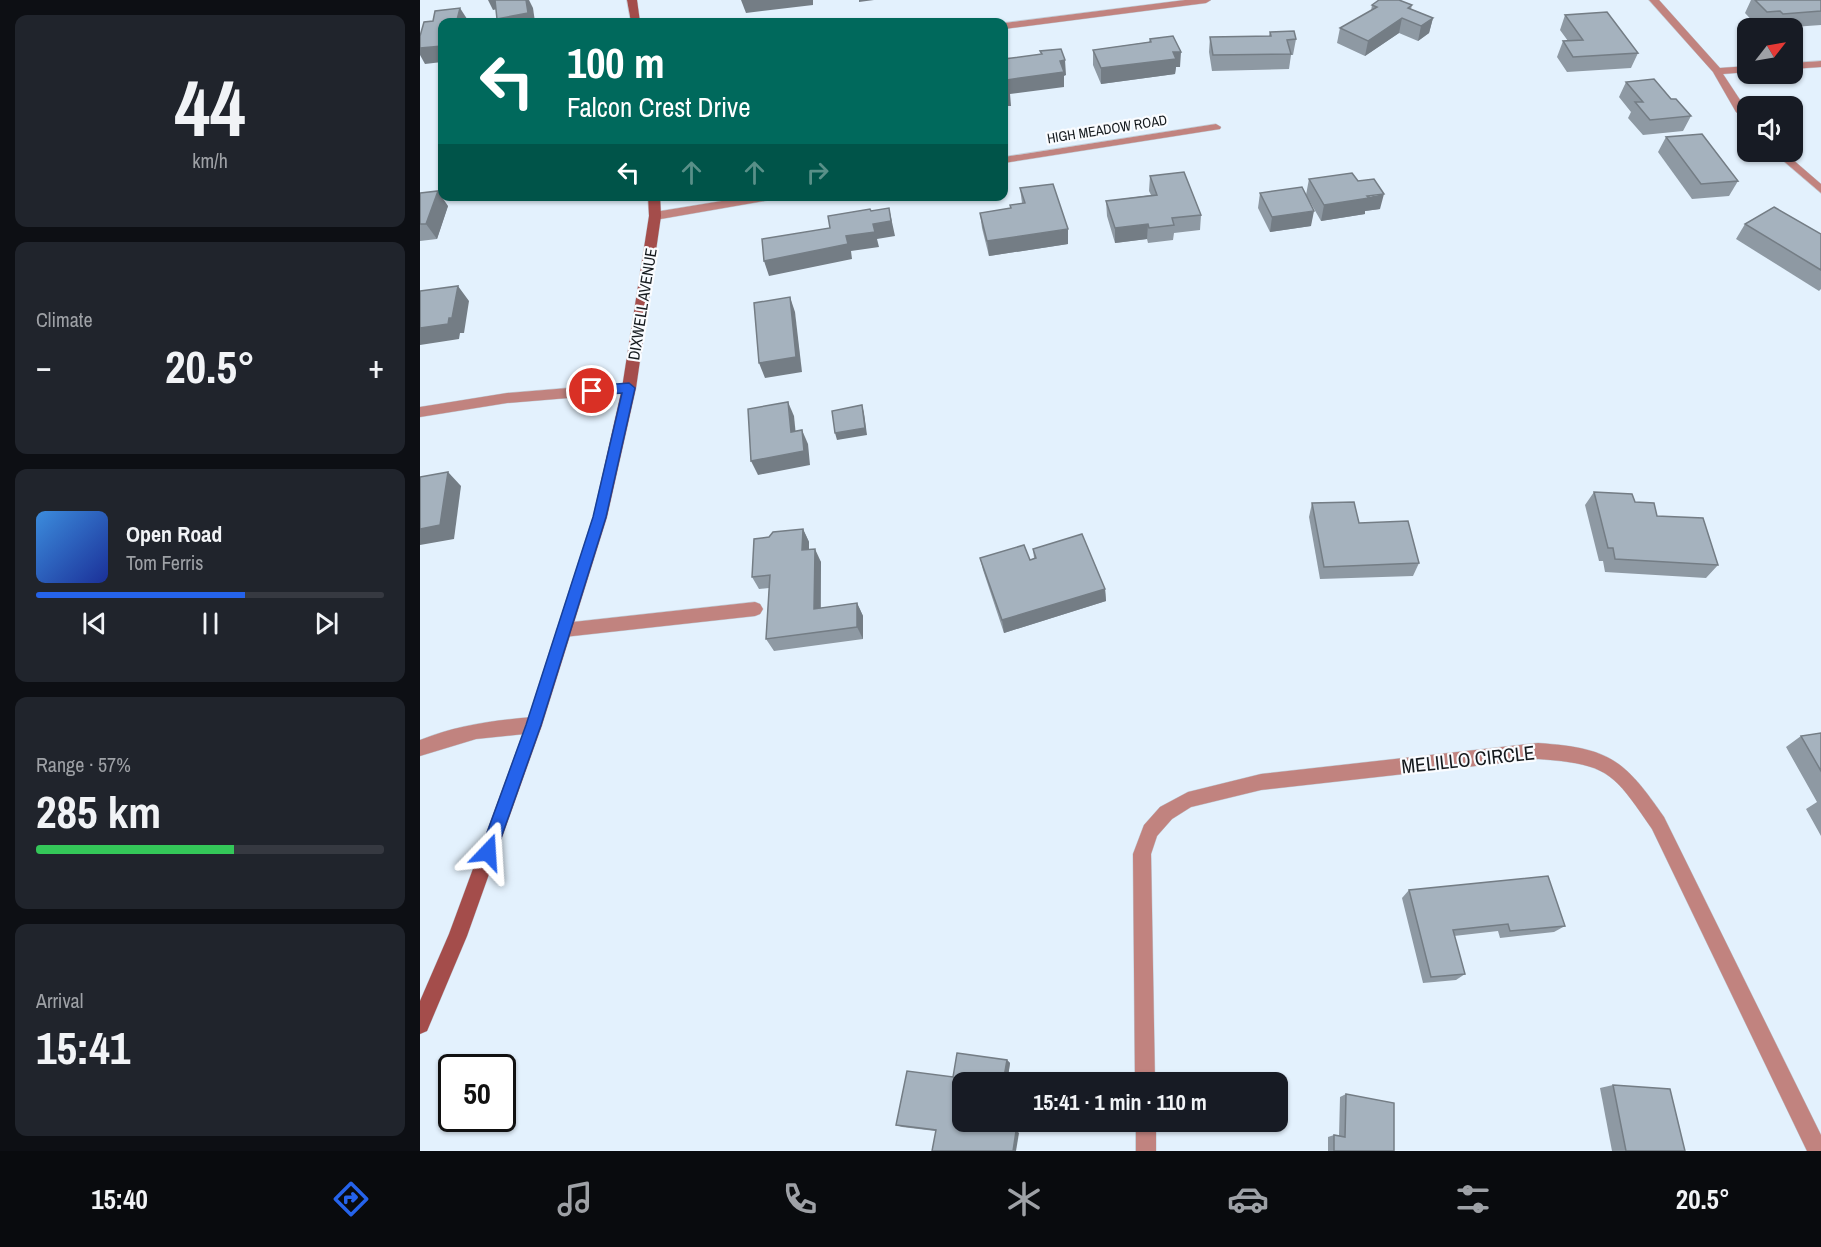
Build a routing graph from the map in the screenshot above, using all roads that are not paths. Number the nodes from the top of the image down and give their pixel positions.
1 (632, 0) edge
2 (1206, 0) edge
3 (1654, 0) edge
4 (635, 18) edge
5 (1008, 25) edge
6 (1821, 64) edge
7 (1803, 65) edge
8 (1737, 70) edge
9 (1717, 71) junction
10 (1737, 105) edge
11 (1216, 127) dead end
12 (1008, 159) edge
13 (1789, 162) edge
14 (1821, 190) edge
15 (654, 201) edge
16 (746, 201) edge
17 (655, 216) junction
18 (629, 388) junction
19 (420, 412) edge
20 (755, 609) dead end
21 (564, 630) junction
22 (534, 725) junction
23 (420, 748) edge
24 (420, 1024) edge
25 (1145, 1072) edge
26 (1146, 1132) edge
27 (1146, 1151) edge
28 (1818, 1151) edge

1 - 4 main road
2 - 5 street
3 - 9 street
6 - 7 street
8 - 9 street
9 - 10 street
11 - 12 street, HIGH MEADOW ROAD
13 - 14 street
15 - 17 main road, DIXWELL AVENUE
16 - 17 street
17 - 18 main road, DIXWELL AVENUE
18 - 19 street
18 - 21 main road, DIXWELL AVENUE
20 - 21 street
21 - 22 main road, DIXWELL AVENUE
22 - 23 street
22 - 24 main road, DIXWELL AVENUE
25 - 28 street, MELILLO CIRCLE
26 - 27 street

